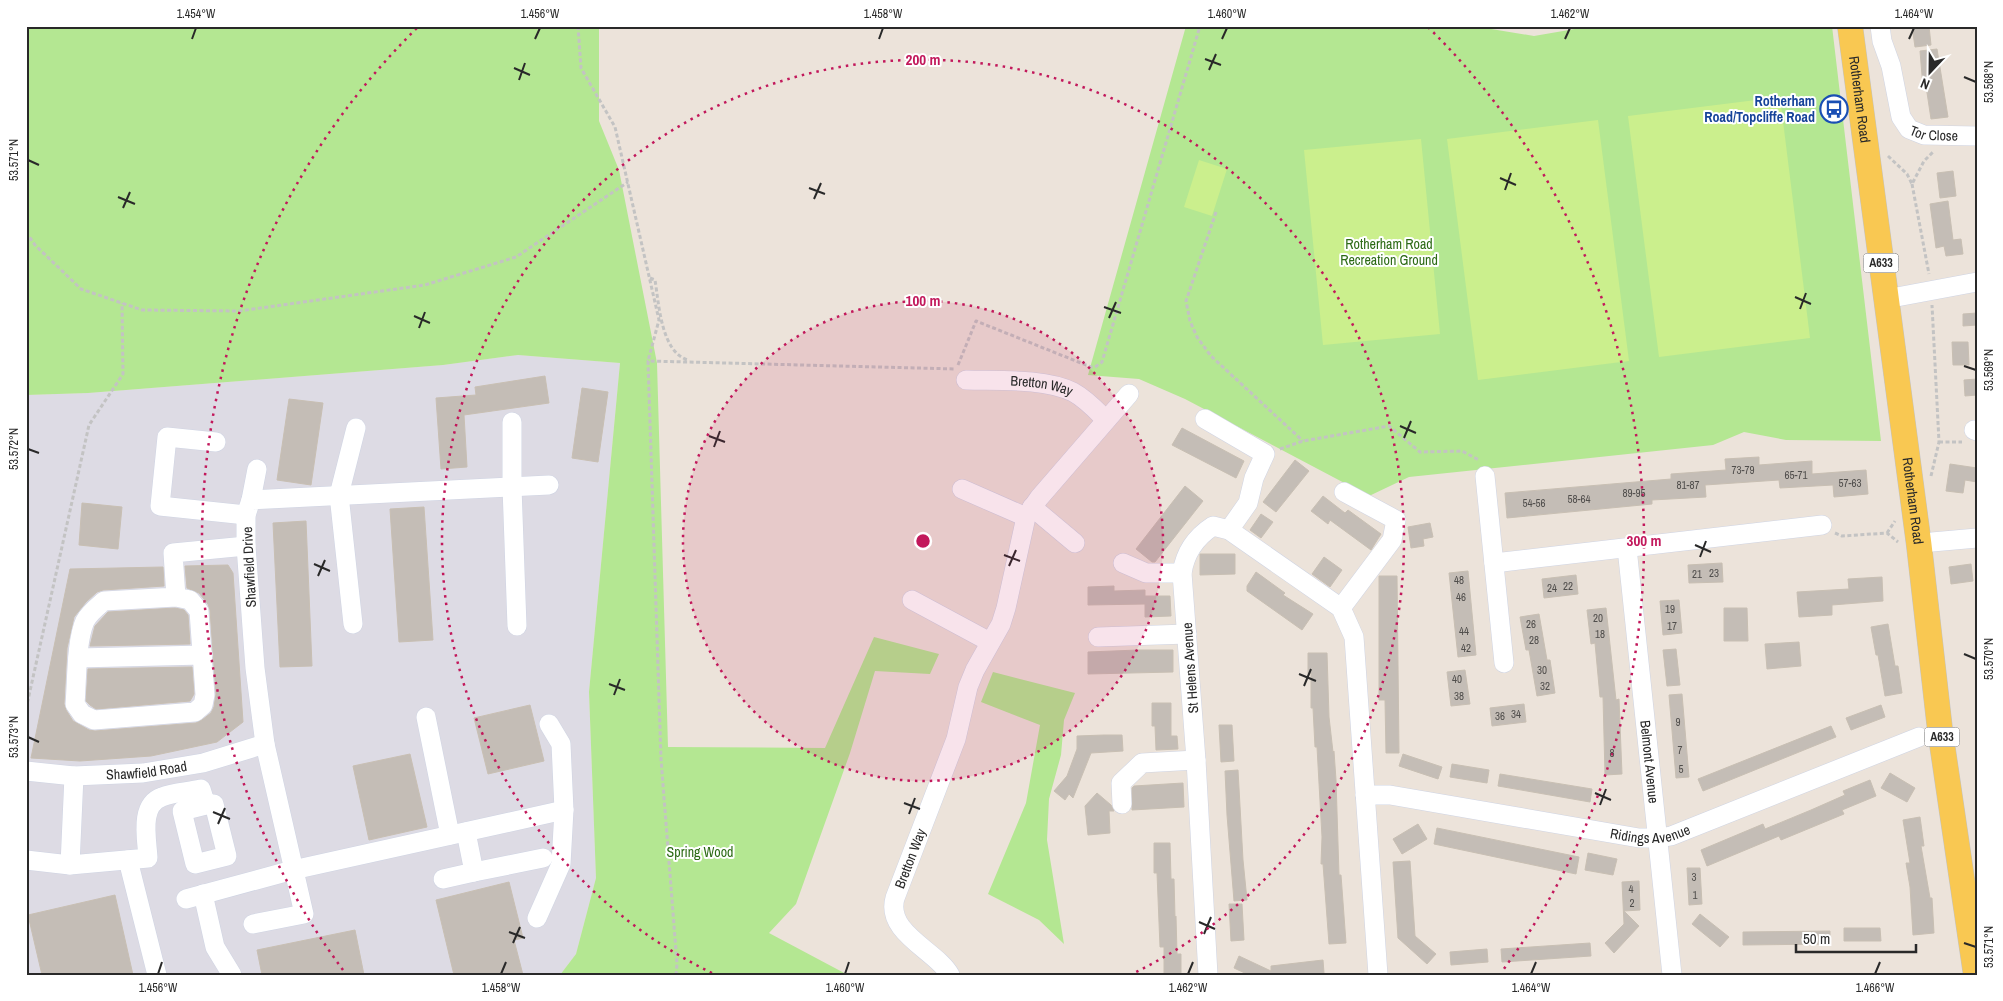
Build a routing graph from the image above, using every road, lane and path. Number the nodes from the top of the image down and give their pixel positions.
1 (578, 26) edge
2 (1200, 26) edge
3 (1850, 26) edge
4 (1880, 26) edge
5 (1953, 136) junction
6 (1977, 136) edge
7 (1867, 153) junction
8 (628, 182) junction
9 (1912, 184) junction
10 (1216, 212) dead end
11 (26, 232) edge
12 (650, 278) junction
13 (1977, 282) edge
14 (1932, 291) junction
15 (1886, 299) junction
16 (122, 303) junction
17 (648, 361) junction
18 (691, 362) junction
19 (966, 380) dead end
20 (1129, 394) dead end
21 (1205, 419) dead end
22 (1106, 420) junction
23 (512, 422) dead end
24 (356, 428) dead end
25 (1303, 441) junction
26 (216, 442) dead end
27 (1939, 442) dead end
28 (1265, 454) junction
29 (256, 469) dead end
30 (1485, 476) joint
31 (549, 485) dead end
32 (512, 486) junction
33 (962, 489) dead end
34 (1344, 492) dead end
35 (339, 495) junction
36 (248, 508) junction
37 (1029, 512) junction
38 (1822, 525) joint
39 (1229, 530) junction
40 (1977, 538) edge
41 (1075, 543) dead end
42 (246, 546) junction
43 (1919, 546) junction
44 (1627, 548) junction
45 (1123, 563) dead end
46 (1494, 563) junction
47 (1182, 573) junction
48 (176, 597) junction
49 (911, 601) dead end
50 (1342, 608) junction
51 (353, 624) dead end
52 (517, 626) dead end
53 (1187, 634) junction
54 (1098, 637) dead end
55 (990, 642) junction
56 (203, 655) junction
57 (78, 658) junction
58 (1504, 663) dead end
59 (26, 709) edge
60 (426, 717) dead end
61 (549, 724) dead end
62 (1919, 737) dead end
63 (265, 744) junction
64 (1196, 760) junction
65 (26, 771) edge
66 (74, 776) junction
67 (1365, 795) junction
68 (1122, 804) dead end
69 (206, 806) dead end
70 (564, 810) junction
71 (458, 834) junction
72 (1658, 838) junction
73 (543, 858) dead end
74 (26, 860) edge
75 (128, 860) junction
76 (70, 865) junction
77 (293, 870) junction
78 (474, 872) junction
79 (443, 879) dead end
80 (537, 918) dead end
81 (253, 924) dead end
82 (951, 974) edge
83 (1976, 974) edge
84 (158, 975) edge
85 (232, 975) edge
86 (676, 975) edge
87 (1208, 975) edge
88 (1378, 975) edge
89 (1672, 975) edge
90 (1968, 975) edge

1 - 8 path
2 - 18 path
3 - 7 main road, Rotherham Road / A633
4 - 5 street, Tor Close
5 - 6 street, Tor Close
5 - 9 path
7 - 9 path
7 - 15 main road, Rotherham Road / A633
8 - 12 path
8 - 16 path
9 - 14 path
10 - 25 path
11 - 16 path
12 - 17 path
12 - 18 path
13 - 14 street
14 - 15 street
14 - 27 path
15 - 43 main road, Rotherham Road / A633
16 - 59 path
17 - 18 path
17 - 86 path
19 - 22 street, Bretton Way
20 - 22 street, Bretton Way
21 - 28 street
22 - 37 street, Bretton Way
23 - 32 street
24 - 35 street
25 - 28 path
25 - 30 path
26 - 36 street
28 - 39 street
29 - 36 street, Shawfield Drive
30 - 46 street
31 - 32 street
32 - 35 street
32 - 52 street
33 - 37 street
34 - 50 street
35 - 36 street
35 - 51 street
36 - 42 street, Shawfield Drive
37 - 41 street
37 - 55 street, Bretton Way
38 - 43 path
38 - 44 street
39 - 47 street, St Helens Avenue
39 - 50 street
40 - 43 street
42 - 48 street
42 - 63 street, Shawfield Drive
43 - 83 main road, Rotherham Road / A633
44 - 46 street
44 - 72 street, Belmont Avenue
45 - 47 street
46 - 58 street
47 - 53 street, St Helens Avenue
48 - 56 street
48 - 57 street
49 - 55 street
50 - 67 street
53 - 54 street
53 - 64 street, St Helens Avenue
55 - 82 street, Bretton Way
56 - 57 street
56 - 57 street
60 - 71 street
61 - 70 street
62 - 72 street, Ridings Avenue
63 - 66 street, Shawfield Road
63 - 77 street, Shawfield Drive
64 - 68 street
64 - 87 street, St Helens Avenue
65 - 66 street, Shawfield Road
66 - 76 street
67 - 72 street, Ridings Avenue
67 - 88 street
69 - 75 street
70 - 71 street
70 - 80 street
71 - 77 street
71 - 78 street
72 - 89 street, Belmont Avenue
73 - 78 street
74 - 76 street
75 - 76 street
75 - 84 street
77 - 81 street, Shawfield Drive
77 - 85 street
78 - 79 street
83 - 90 main road

